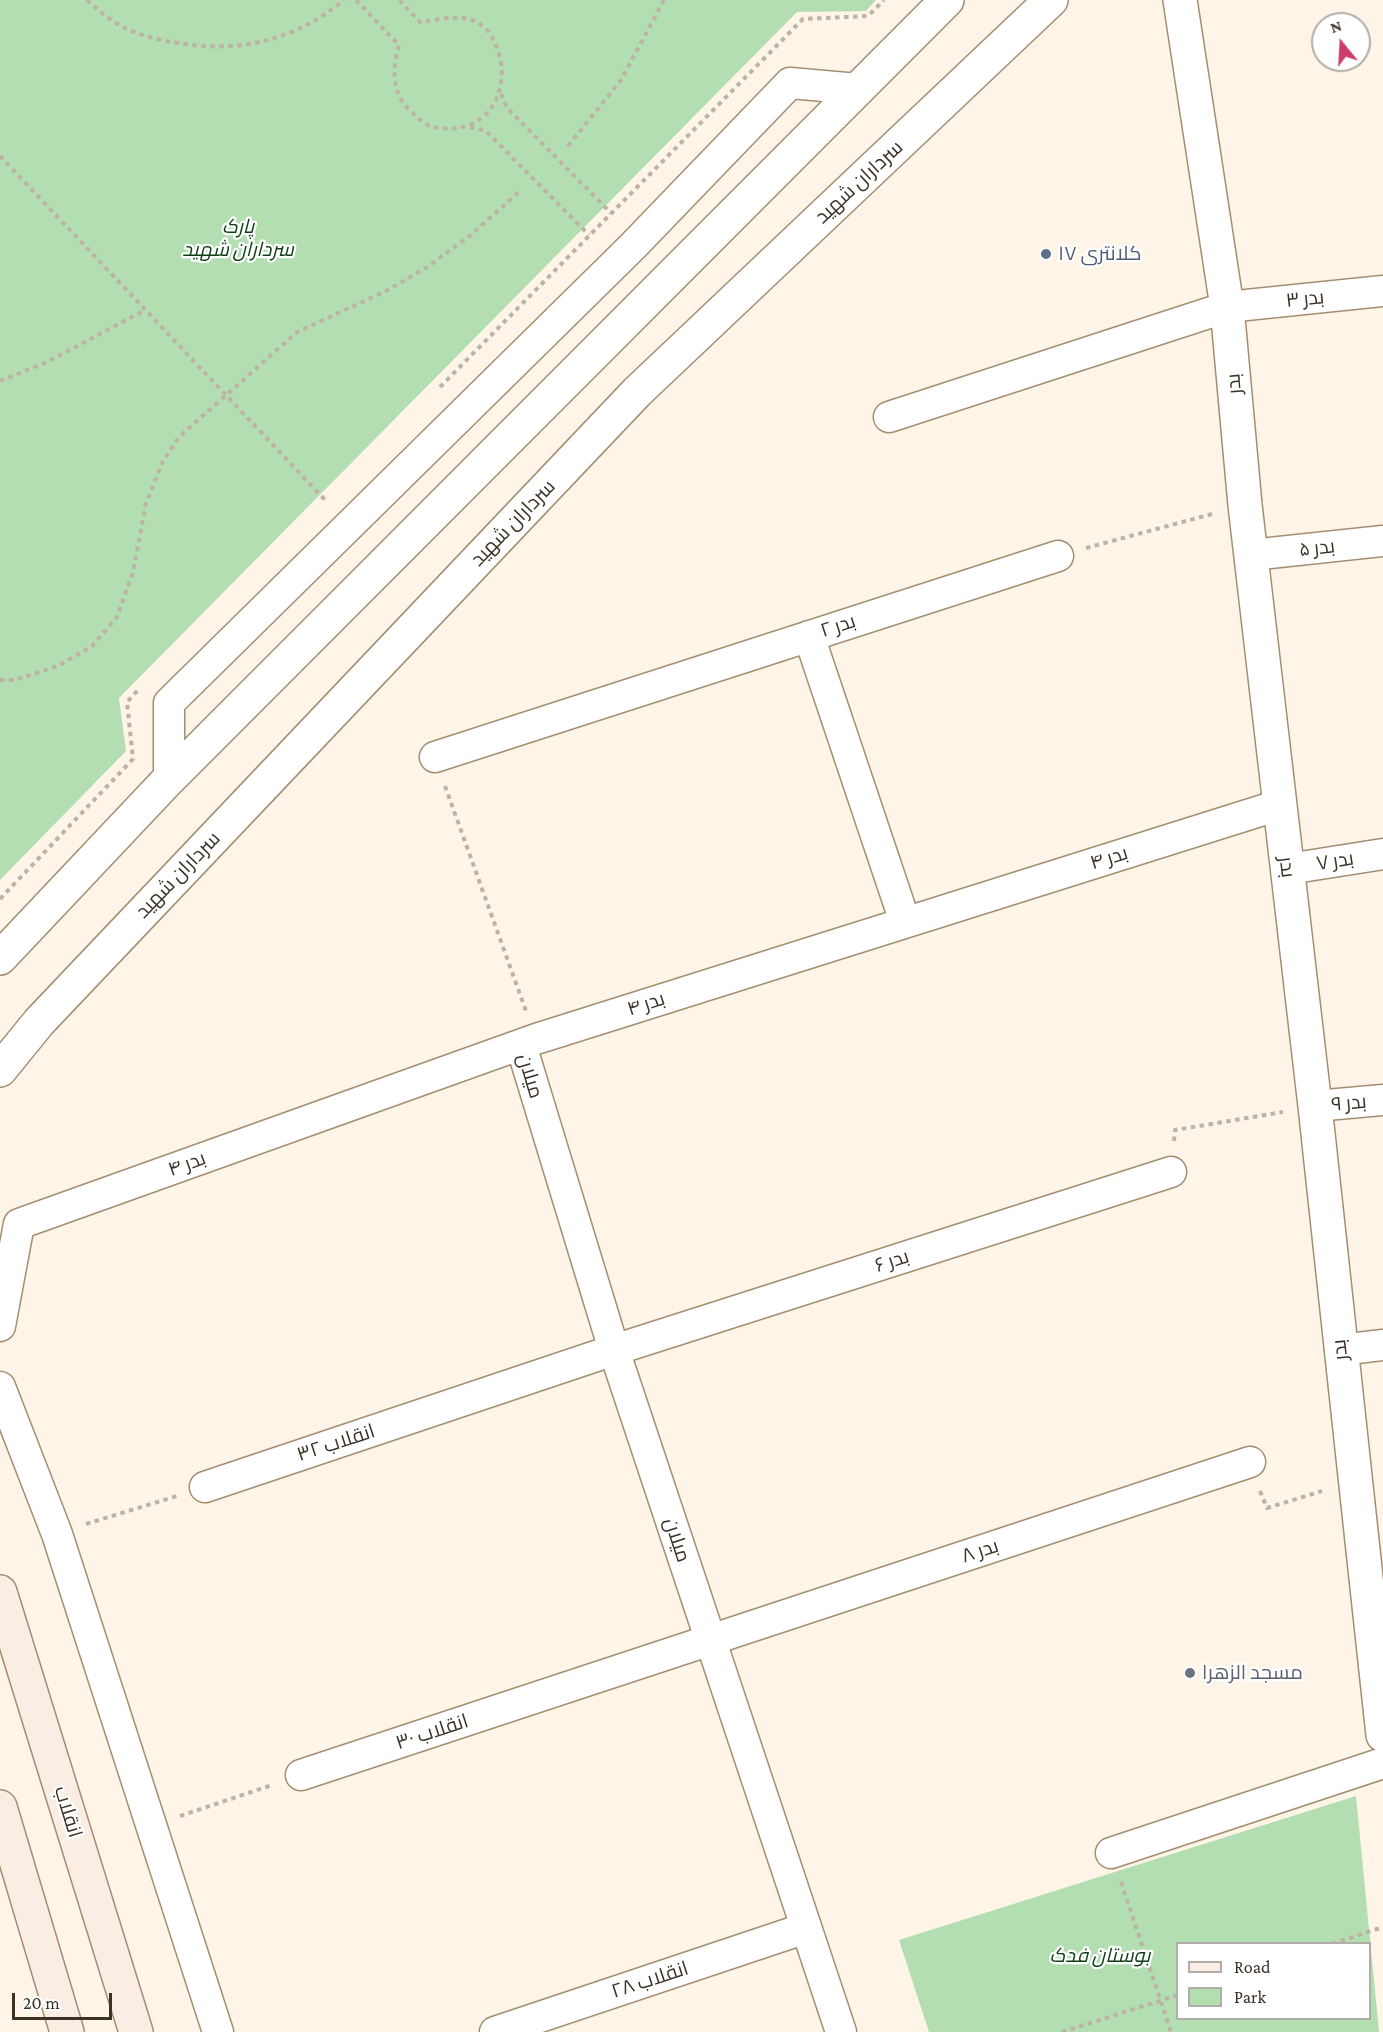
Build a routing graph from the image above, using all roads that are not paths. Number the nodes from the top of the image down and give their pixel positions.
1 (947, 0) edge
2 (1051, 0) edge
3 (1180, 0) edge
4 (858, 89) junction
5 (1383, 291) edge
6 (1227, 307) junction
7 (889, 417) dead end
8 (1383, 541) edge
9 (1251, 555) junction
10 (1058, 556) road end
11 (809, 636) junction
12 (435, 757) road end
13 (169, 779) junction
14 (1279, 805) junction
15 (1383, 854) edge
16 (1287, 869) junction
17 (905, 922) junction
18 (0, 958) edge
19 (529, 1042) junction
20 (0, 1070) edge
21 (1383, 1100) edge
22 (1314, 1106) junction
23 (1171, 1172) road end
24 (0, 1326) edge
25 (1383, 1345) edge
26 (614, 1350) junction
27 (1340, 1350) junction
28 (0, 1387) edge
29 (1250, 1462) road end
30 (205, 1487) road end
31 (0, 1592) edge
32 (1376, 1618) edge
33 (710, 1640) junction
34 (1383, 1735) edge
35 (1383, 1763) edge
36 (301, 1775) road end
37 (0, 1807) edge
38 (1111, 1853) road end
39 (806, 1928) junction
40 (67, 2032) edge
41 (136, 2032) edge
42 (218, 2032) edge
43 (495, 2032) edge
44 (841, 2032) edge

1 - 4 street
2 - 20 street, سرداران شهید
3 - 6 street, بدر
4 - 13 street
4 - 13 street
5 - 6 street, بدر ۳
6 - 7 street, بدر ۳
6 - 9 street, بدر
8 - 9 street, بدر ۵
9 - 14 street, بدر
10 - 11 street, بدر ۲
11 - 12 street, بدر ۲
11 - 17 street
13 - 18 street
14 - 16 street, بدر
14 - 17 street, بدر ۴
15 - 16 street, بدر ۷
16 - 22 street, بدر
17 - 19 street, بدر ۴
19 - 24 street, بدر ۴
19 - 26 street, میلان
21 - 22 street, بدر ۹
22 - 27 street, بدر
23 - 26 street, بدر ۶
25 - 27 street
26 - 30 street, انقلاب ۳۲
26 - 33 street, میلان
27 - 32 street, بدر
28 - 42 street
29 - 33 street, بدر ۸
31 - 41 main road, انقلاب
32 - 34 street, بدر
33 - 36 street, انقلاب ۳۰
33 - 39 street, میلان
35 - 38 street
37 - 40 main road
39 - 43 street, انقلاب ۲۸
39 - 44 street, میلان

